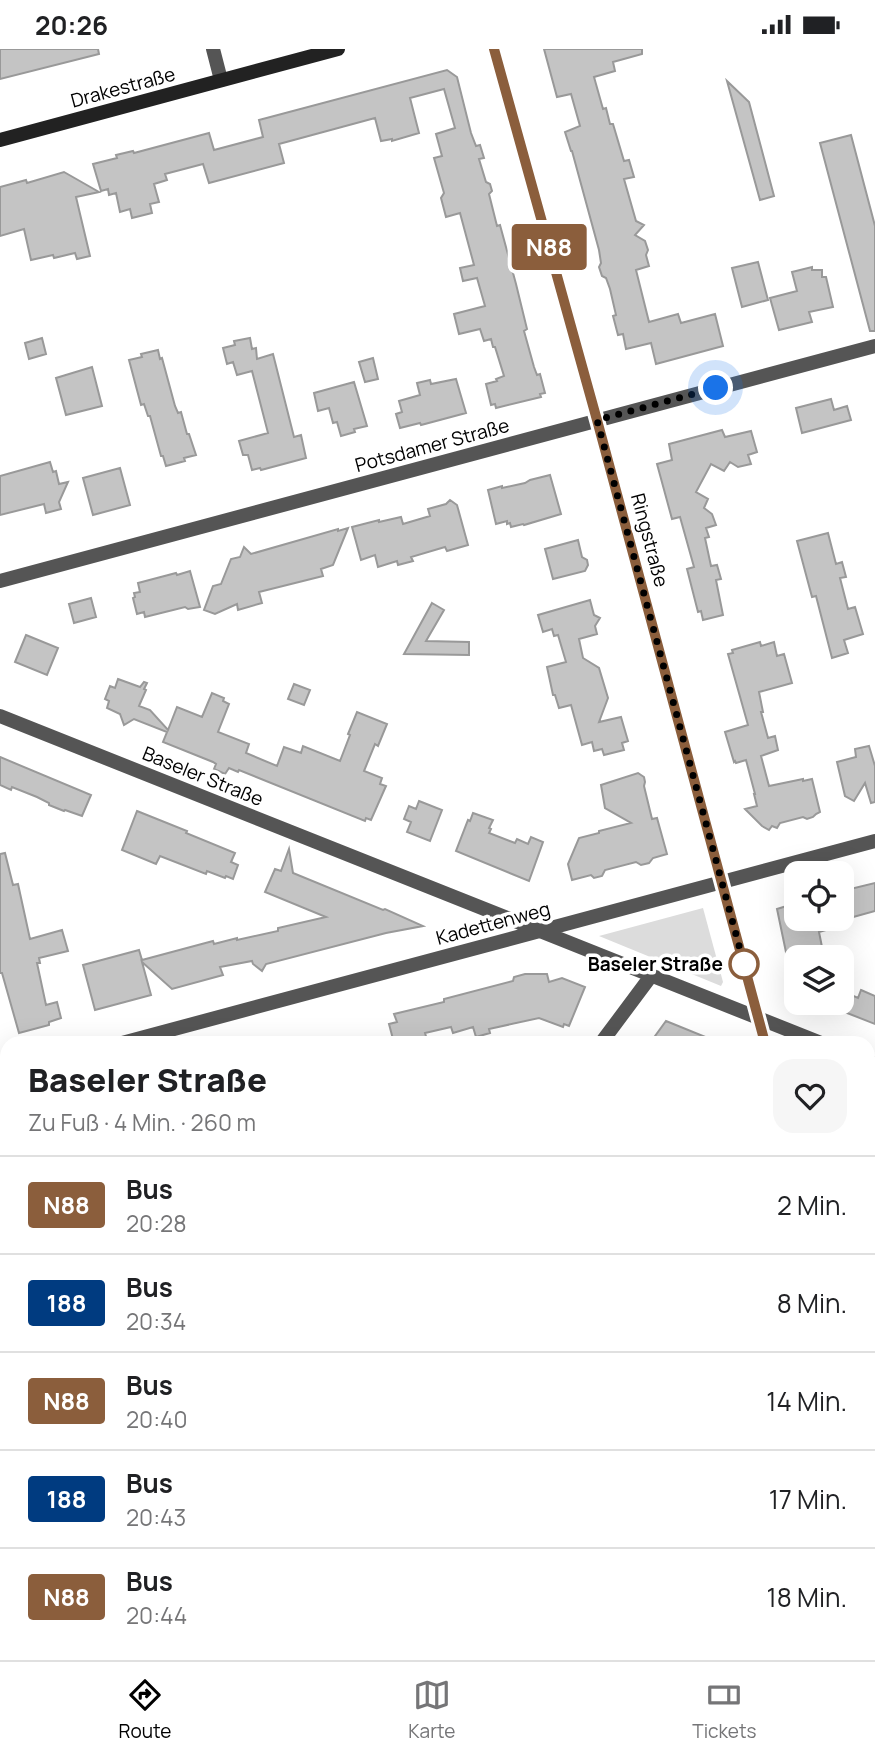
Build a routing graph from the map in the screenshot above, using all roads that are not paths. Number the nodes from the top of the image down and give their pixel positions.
1 (213, 49) edge
2 (338, 49) edge
3 (494, 49) edge
4 (221, 80) junction
5 (0, 140) edge
6 (875, 345) edge
7 (597, 420) junction
8 (0, 581) edge
9 (0, 716) edge
10 (875, 841) edge
11 (722, 882) junction
12 (538, 931) junction
13 (651, 976) junction
14 (758, 1018) junction
15 (148, 1036) edge
16 (606, 1036) edge
17 (763, 1036) edge
18 (803, 1036) edge

1 - 4 street
2 - 4 street, Drakestraße
3 - 7 street, Ringstraße
4 - 5 street, Drakestraße
6 - 7 street, Potsdamer Straße
7 - 8 street, Potsdamer Straße
7 - 11 street, Ringstraße
9 - 12 street, Baseler Straße
10 - 11 street, Kadettenweg
11 - 12 street, Kadettenweg
11 - 14 street, Ringstraße
12 - 13 street, Baseler Straße
12 - 15 street, Kadettenweg
13 - 14 street, Baseler Straße
13 - 16 street
14 - 17 street, Ringstraße
14 - 18 street, Baseler Straße

